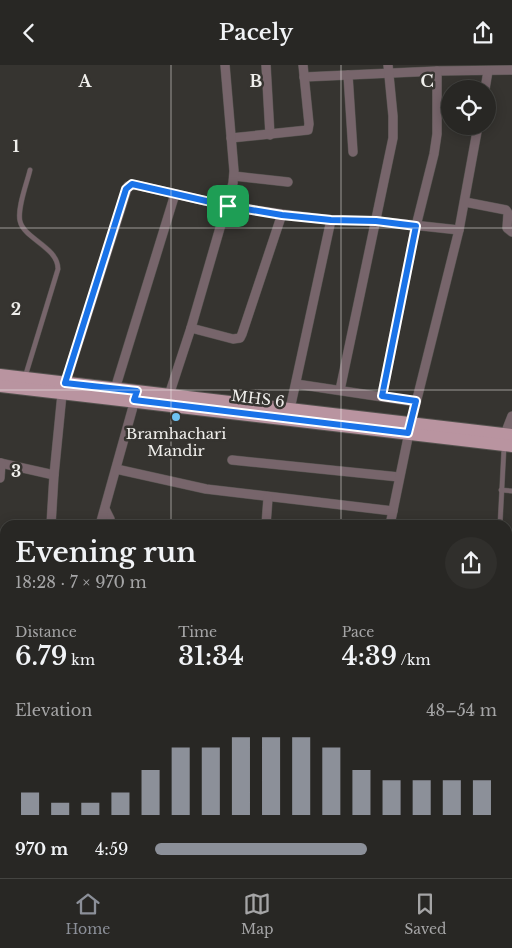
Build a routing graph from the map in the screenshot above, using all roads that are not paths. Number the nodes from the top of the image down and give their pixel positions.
1 (226, 65) edge
2 (266, 65) edge
3 (303, 65) edge
4 (471, 68) edge
5 (388, 69) edge
6 (512, 70) edge
7 (437, 71) junction
8 (488, 71) junction
9 (348, 75) junction
10 (304, 77) junction
11 (486, 80) edge
12 (270, 135) junction
13 (476, 135) edge
14 (231, 138) junction
15 (353, 152) dead end
16 (30, 170) dead end
17 (234, 176) junction
18 (288, 182) dead end
19 (176, 194) junction
20 (465, 202) junction
21 (228, 206) junction
22 (282, 215) junction
23 (331, 220) junction
24 (376, 221) junction
25 (416, 226) junction
26 (459, 231) junction
27 (512, 232) edge
28 (191, 328) junction
29 (0, 375) edge
30 (24, 378) junction
31 (296, 384) junction
32 (0, 386) edge
33 (64, 388) junction
34 (115, 389) junction
35 (340, 390) junction
36 (169, 395) junction
37 (136, 396) junction
38 (382, 396) junction
39 (416, 401) junction
40 (290, 409) junction
41 (512, 416) edge
42 (409, 428) junction
43 (508, 440) edge
44 (232, 460) dead end
45 (1, 463) edge
46 (116, 469) junction
47 (54, 475) junction
48 (400, 477) junction
49 (0, 478) edge
50 (501, 490) junction
51 (512, 491) edge
52 (268, 498) junction
53 (105, 509) junction
54 (393, 511) junction
55 (51, 520) edge
56 (102, 520) edge
57 (110, 520) edge
58 (266, 520) edge
59 (391, 520) edge
60 (500, 520) edge

1 - 14 street
2 - 12 street
3 - 10 street
4 - 7 street
4 - 8 street
5 - 7 street
5 - 9 street
5 - 24 street
6 - 8 street
7 - 25 street
8 - 11 street
9 - 10 street
9 - 15 street
10 - 12 street
12 - 14 street
13 - 20 street
14 - 17 street
16 - 30 lane
17 - 18 street
17 - 21 street
19 - 21 street
19 - 33 street
19 - 34 street
20 - 26 street
20 - 27 street
21 - 22 street
21 - 28 street
22 - 23 street
22 - 28 street
23 - 24 street
23 - 31 street
24 - 25 street
24 - 35 street
25 - 26 street
25 - 38 street
26 - 39 street
28 - 36 street
29 - 30 main road
30 - 33 main road
31 - 35 street
31 - 40 street
32 - 33 main road, MHS 6
33 - 34 main road
33 - 37 main road, MHS 6
33 - 47 street
34 - 37 main road
35 - 38 street
36 - 37 main road
36 - 40 main road
37 - 42 main road, MHS 6
37 - 46 street
38 - 39 street
39 - 42 street
40 - 42 main road
41 - 43 street
42 - 43 main road
42 - 48 street
43 - 50 lane
44 - 48 street
45 - 47 street
45 - 49 street
46 - 52 street
46 - 53 street
47 - 55 street
48 - 54 street
50 - 51 lane
50 - 60 lane
52 - 54 street
52 - 58 street
53 - 56 street
53 - 57 street
54 - 59 street

